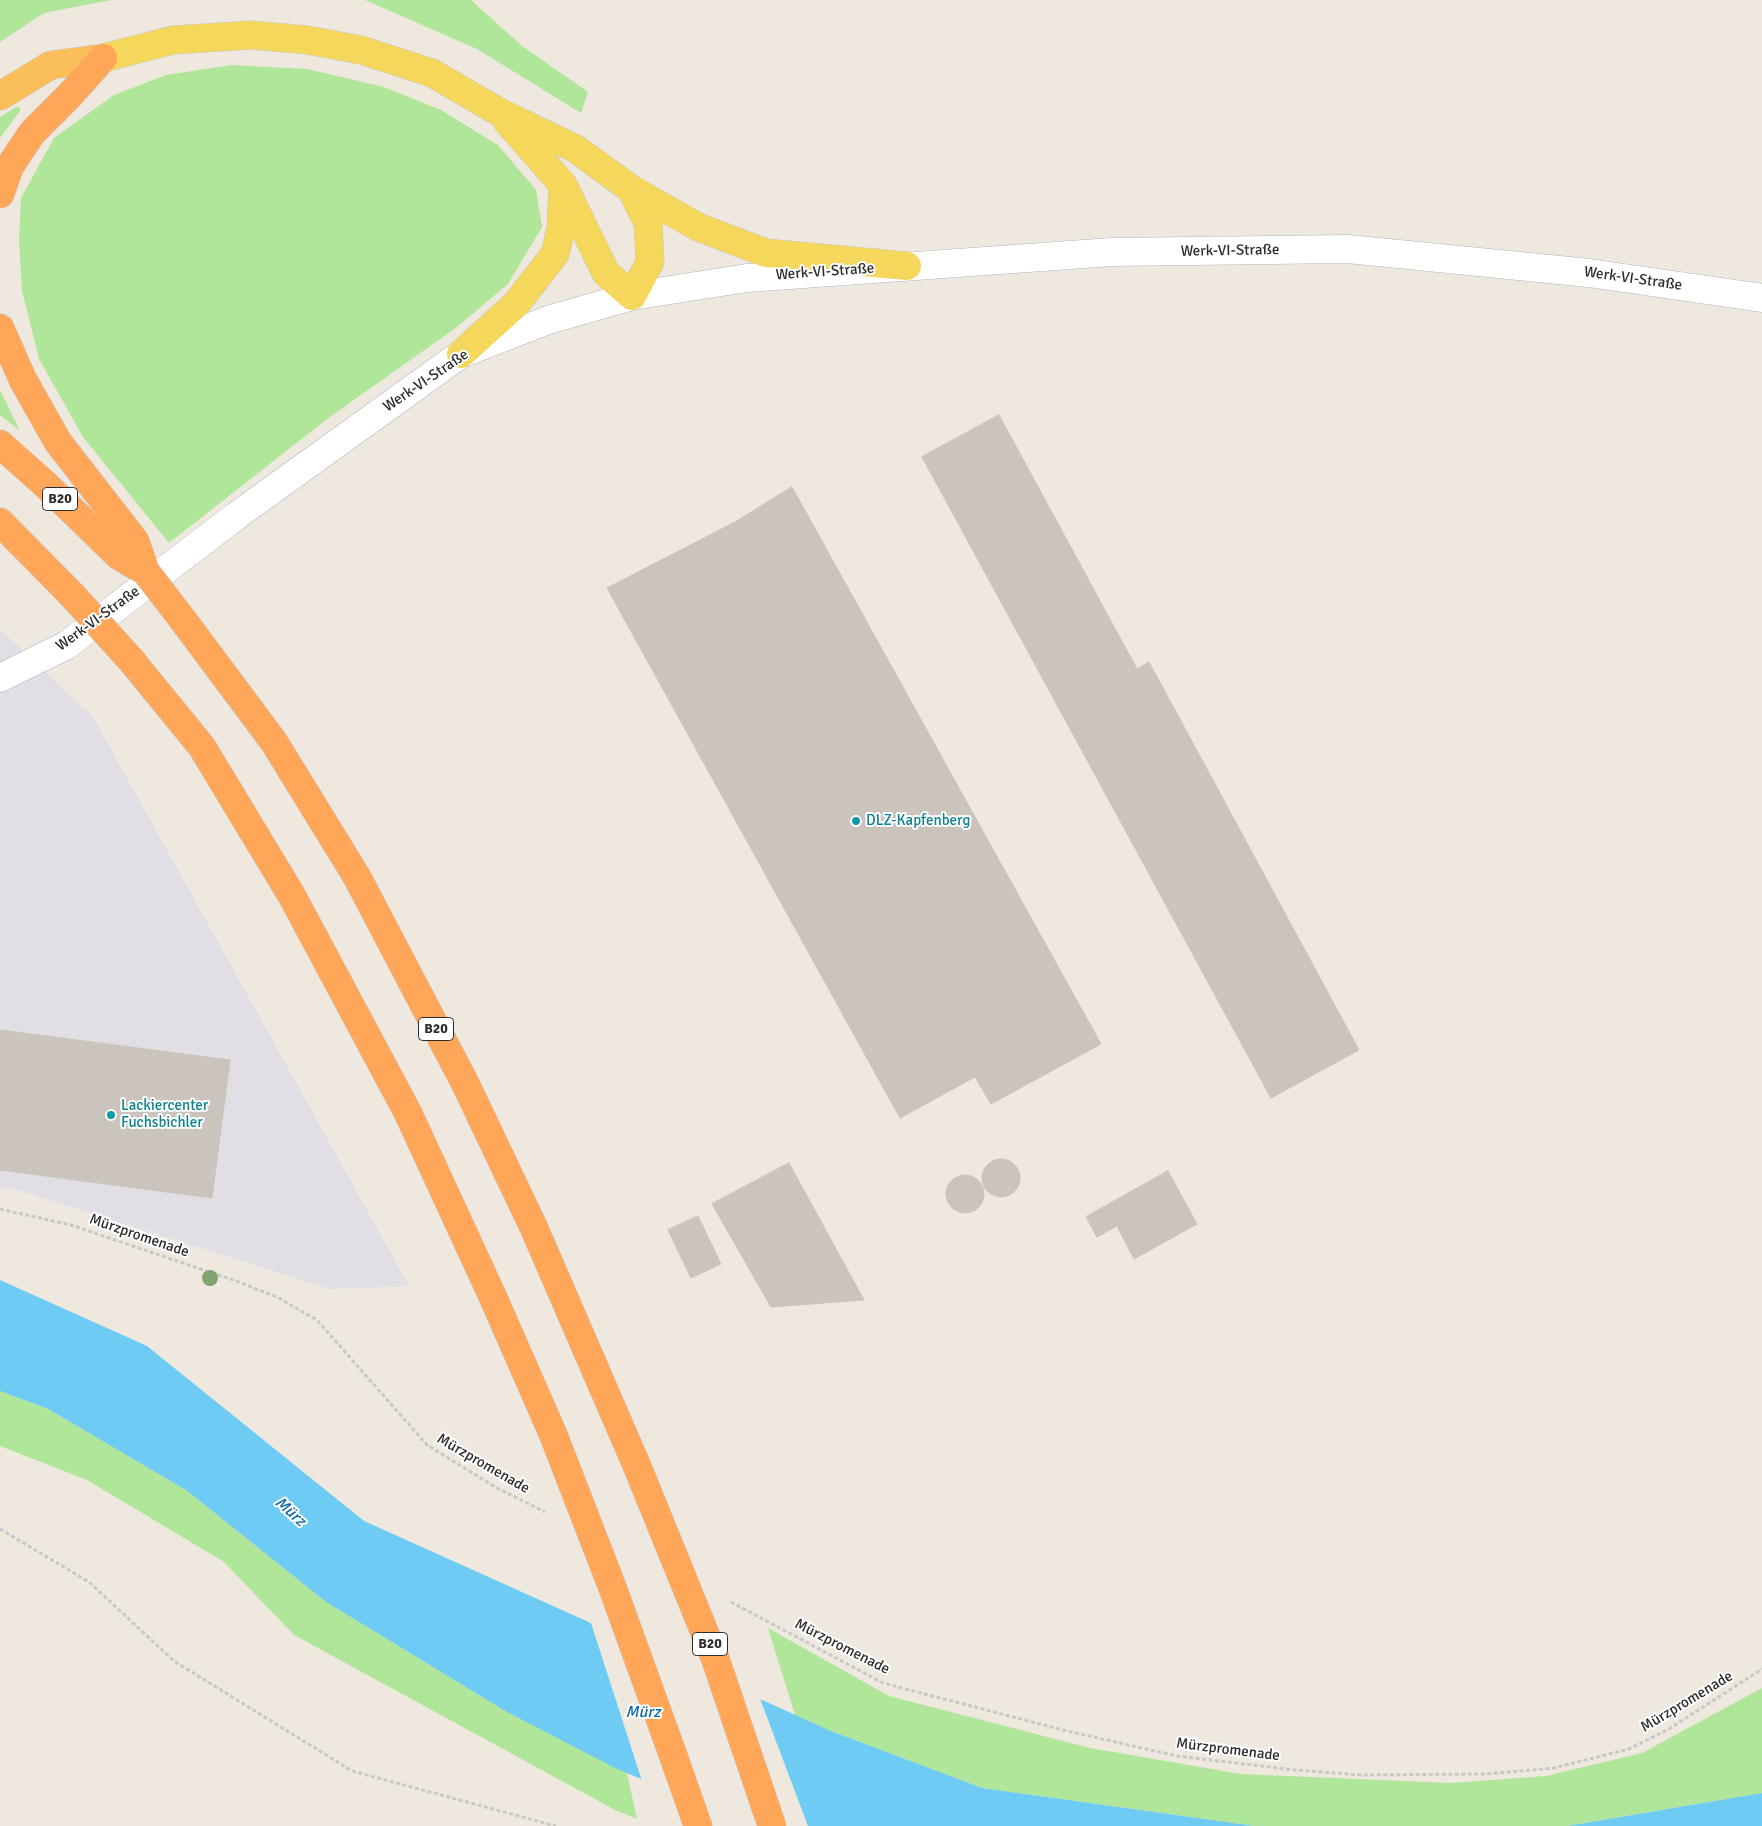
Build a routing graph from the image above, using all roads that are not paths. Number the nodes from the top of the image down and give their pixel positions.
1 (103, 58) junction
2 (0, 96) edge
3 (500, 112) junction
4 (563, 185) junction
5 (631, 189) junction
6 (0, 194) edge
7 (907, 266) junction
8 (632, 296) junction
9 (1762, 298) edge
10 (0, 328) edge
11 (461, 354) junction
12 (0, 444) edge
13 (0, 522) edge
14 (127, 549) junction
15 (0, 678) edge
16 (698, 1826) edge
17 (772, 1826) edge

1 - 2 highway
1 - 3 main road
1 - 6 highway
3 - 4 main road
3 - 5 main road
4 - 8 main road
4 - 11 main road
5 - 7 main road
5 - 8 main road
7 - 8 main road, Werk-VI-Straße
7 - 9 main road, Werk-VI-Straße
8 - 11 main road, Werk-VI-Straße
10 - 14 highway
11 - 15 main road, Werk-VI-Straße
12 - 14 highway, B20
13 - 16 highway, bridge
14 - 17 highway, B20, bridge

